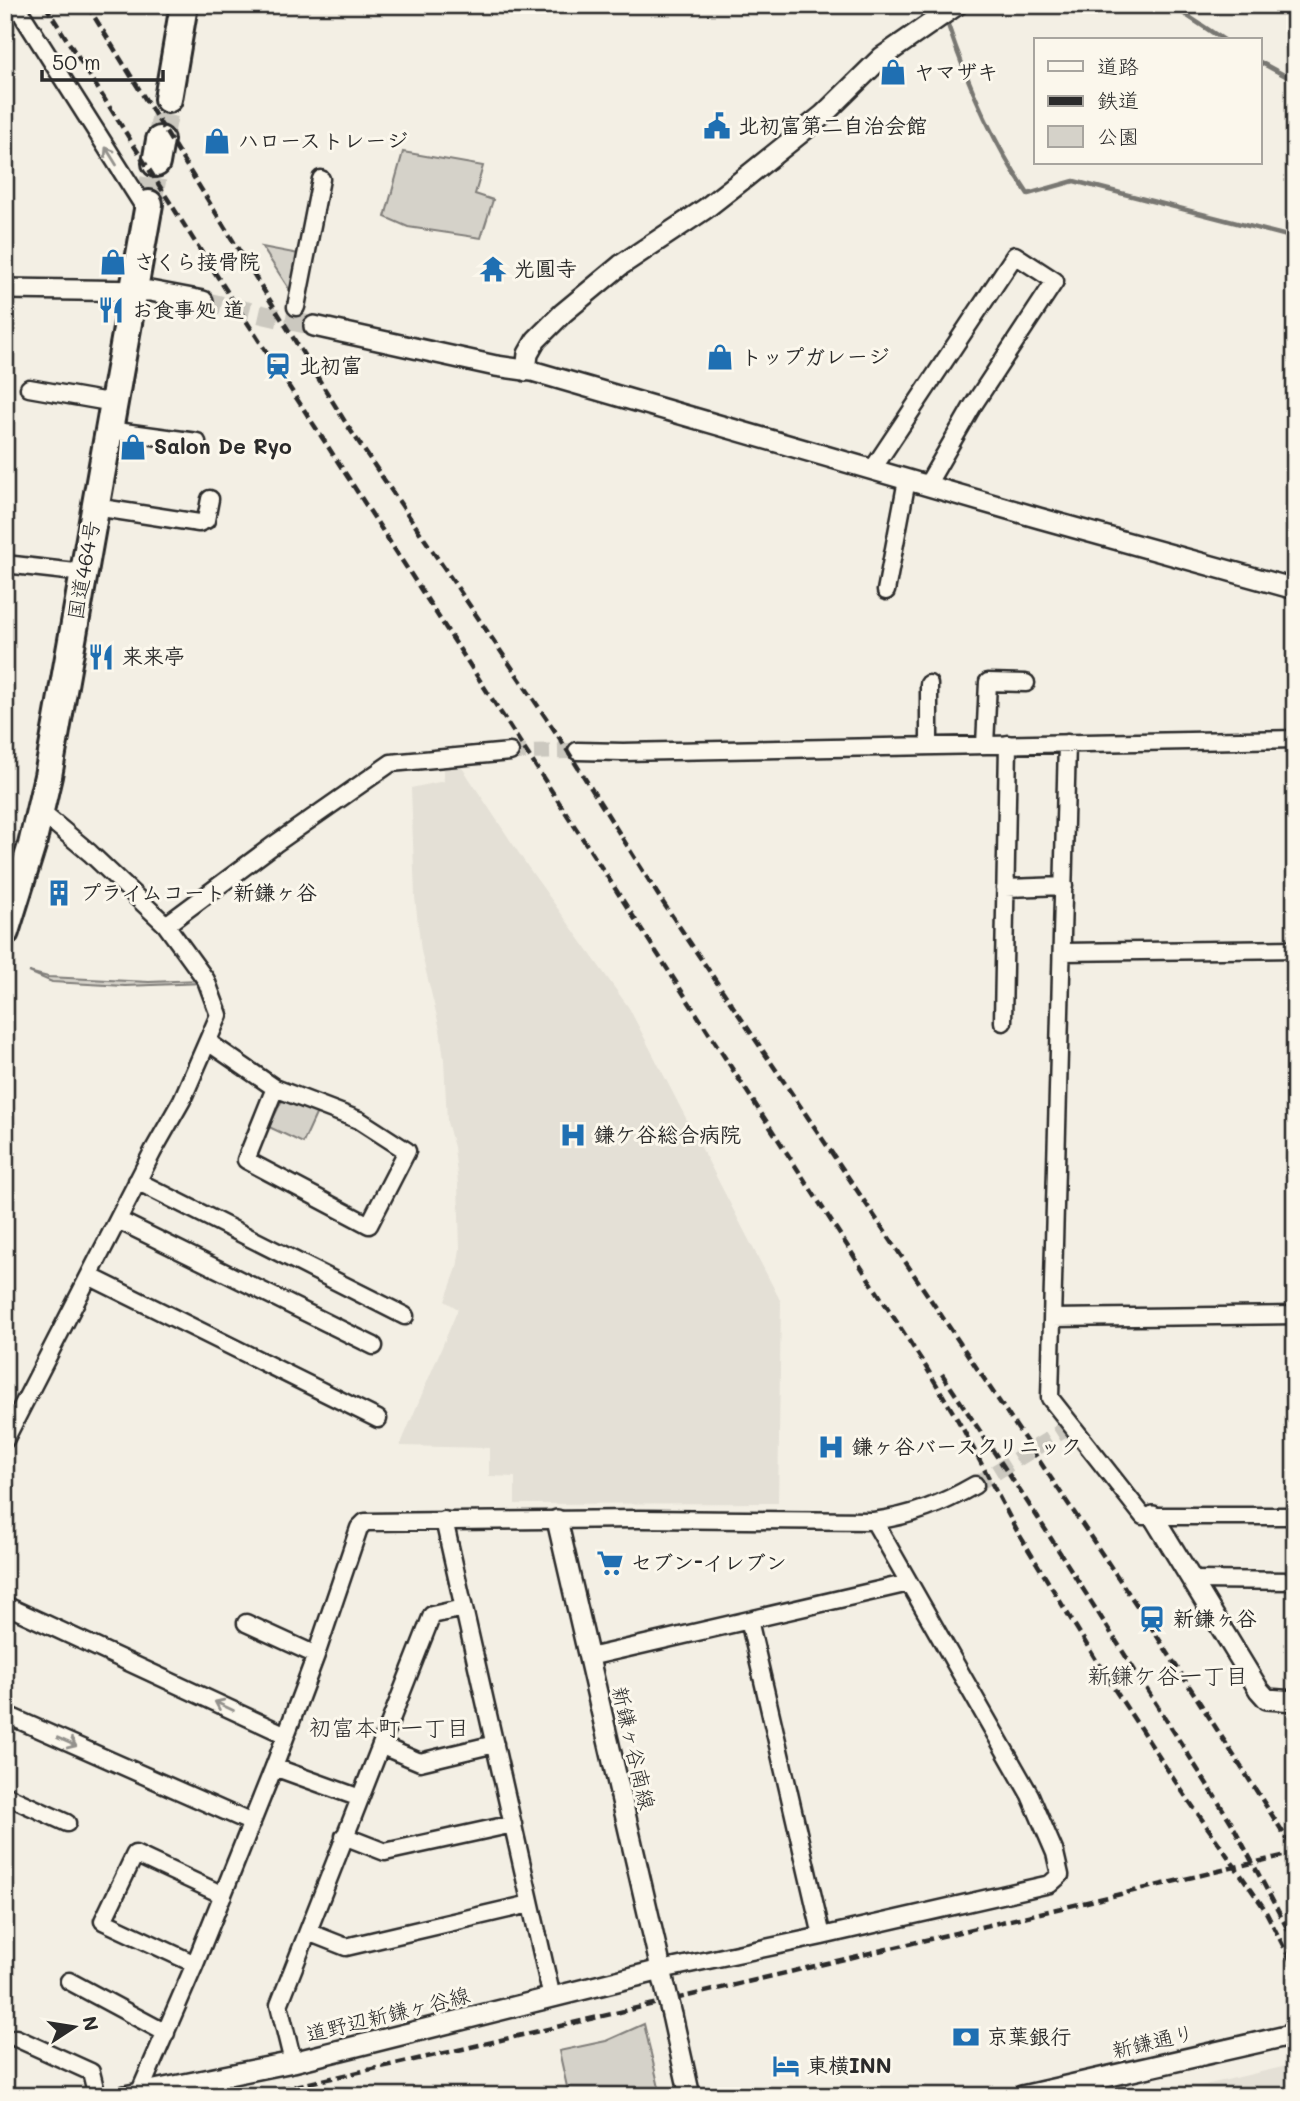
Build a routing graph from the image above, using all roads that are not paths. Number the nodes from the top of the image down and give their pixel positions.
1 (16, 5) edge
2 (184, 5) edge
3 (945, 8) edge
4 (168, 99) tunnel mouth
5 (321, 179) dead end
6 (148, 209) joint
7 (5, 289) edge
8 (134, 291) junction
9 (203, 301) tunnel mouth
10 (296, 307) tunnel mouth
11 (314, 326) tunnel mouth
12 (526, 371) junction
13 (29, 388) dead end
14 (114, 403) junction
15 (109, 430) junction
16 (197, 442) dead end
17 (872, 470) junction
18 (907, 480) junction
19 (927, 485) junction
20 (210, 499) dead end
21 (95, 507) junction
22 (5, 564) edge
23 (84, 573) junction
24 (1295, 589) edge
25 (886, 591) dead end
26 (1026, 682) dead end
27 (929, 684) dead end
28 (1295, 739) edge
29 (1067, 743) junction
30 (1008, 744) junction
31 (985, 745) junction
32 (929, 746) junction
33 (578, 751) tunnel mouth
34 (510, 752) tunnel mouth
35 (40, 811) junction
36 (1063, 886) junction
37 (1005, 888) junction
38 (166, 925) junction
39 (5, 932) edge
40 (1295, 949) edge
41 (1062, 952) junction
42 (1003, 1022) dead end
43 (208, 1042) junction
44 (275, 1088) junction
45 (137, 1181) junction
46 (118, 1220) junction
47 (89, 1276) junction
48 (1295, 1315) edge
49 (405, 1316) dead end
50 (1052, 1318) junction
51 (374, 1346) dead end
52 (378, 1419) dead end
53 (5, 1440) edge
54 (975, 1485) tunnel mouth
55 (1153, 1516) junction
56 (1295, 1516) edge
57 (444, 1520) junction
58 (557, 1520) junction
59 (874, 1521) junction
60 (1192, 1580) junction
61 (1295, 1581) edge
62 (909, 1583) junction
63 (5, 1605) edge
64 (464, 1608) junction
65 (750, 1620) junction
66 (246, 1623) dead end
67 (316, 1656) junction
68 (589, 1657) junction
69 (1295, 1701) edge
70 (5, 1714) edge
71 (286, 1735) junction
72 (495, 1744) junction
73 (382, 1746) junction
74 (274, 1767) junction
75 (5, 1795) edge
76 (360, 1798) junction
77 (67, 1823) dead end
78 (252, 1823) junction
79 (513, 1824) junction
80 (344, 1836) junction
81 (223, 1895) junction
82 (530, 1904) junction
83 (308, 1932) junction
84 (822, 1936) junction
85 (195, 1964) junction
86 (663, 1978) junction
87 (69, 1981) dead end
88 (552, 1997) junction
89 (166, 2033) junction
90 (1295, 2034) edge
91 (16, 2039) dead end
92 (293, 2062) junction
93 (134, 2095) edge
94 (97, 2096) edge
95 (690, 2096) edge
96 (1022, 2096) edge

6 -> 1 street
2 - 4 highway
3 - 12 street
5 - 10 street
6 - 8 highway, 国道464号
7 - 8 street
8 - 9 street
8 - 14 highway, 国道464号
11 - 12 street
12 - 17 street
13 - 14 street
14 - 15 highway, 国道464号
15 - 16 street
15 - 21 highway, 国道464号
17 - 18 street
17 - 19 street
18 - 19 street
18 - 25 street
19 - 24 street
20 - 21 street
21 - 23 highway, 国道464号
22 - 23 street
23 - 35 highway, 国道464号
26 - 31 street
27 - 32 street
28 - 29 street
29 - 30 street
29 - 36 street
30 - 31 street
30 - 37 street
31 - 32 street
32 - 33 street
34 - 38 street
35 - 38 street
35 - 39 highway, 国道464号
36 - 37 street
36 - 41 street
37 - 42 street
38 - 43 street
40 - 41 street
41 - 50 street
43 - 44 street
43 - 45 street
44 - 44 street
45 - 46 street
45 - 49 street
46 - 47 street
46 - 51 street
47 - 52 street
47 - 53 street
48 - 50 street
50 - 55 street
54 - 59 street
55 - 56 street
55 - 60 street
57 - 58 street
57 - 64 street
57 - 67 street
58 - 59 street
58 - 68 street, 新鎌ヶ谷南線
59 - 62 street
60 - 61 street
60 - 69 street
62 - 65 street
62 - 84 street
71 -> 63 street
64 - 72 street
64 - 73 street
65 - 68 street
65 - 84 street
66 - 67 street
67 - 71 street
68 - 86 street, 新鎌ヶ谷南線
70 -> 78 street
71 - 74 street
72 - 73 street
72 - 79 street
73 - 76 street
74 - 76 street
74 - 78 street
75 - 77 street
76 - 80 street
78 - 81 street
79 - 80 street
79 - 82 street
80 - 83 street
81 - 85 street
81 - 85 street
82 - 83 street
82 - 88 street
83 - 92 street
84 - 86 street
85 - 89 street
86 - 88 street, 道野辺新鎌ヶ谷線
86 - 95 street, 新鎌ヶ谷南線, bridge
87 - 89 street
88 - 92 street, 道野辺新鎌ヶ谷線
89 - 93 street
90 - 96 street, 新鎌通り
91 - 94 street
92 - 93 street, 道野辺新鎌ヶ谷線

